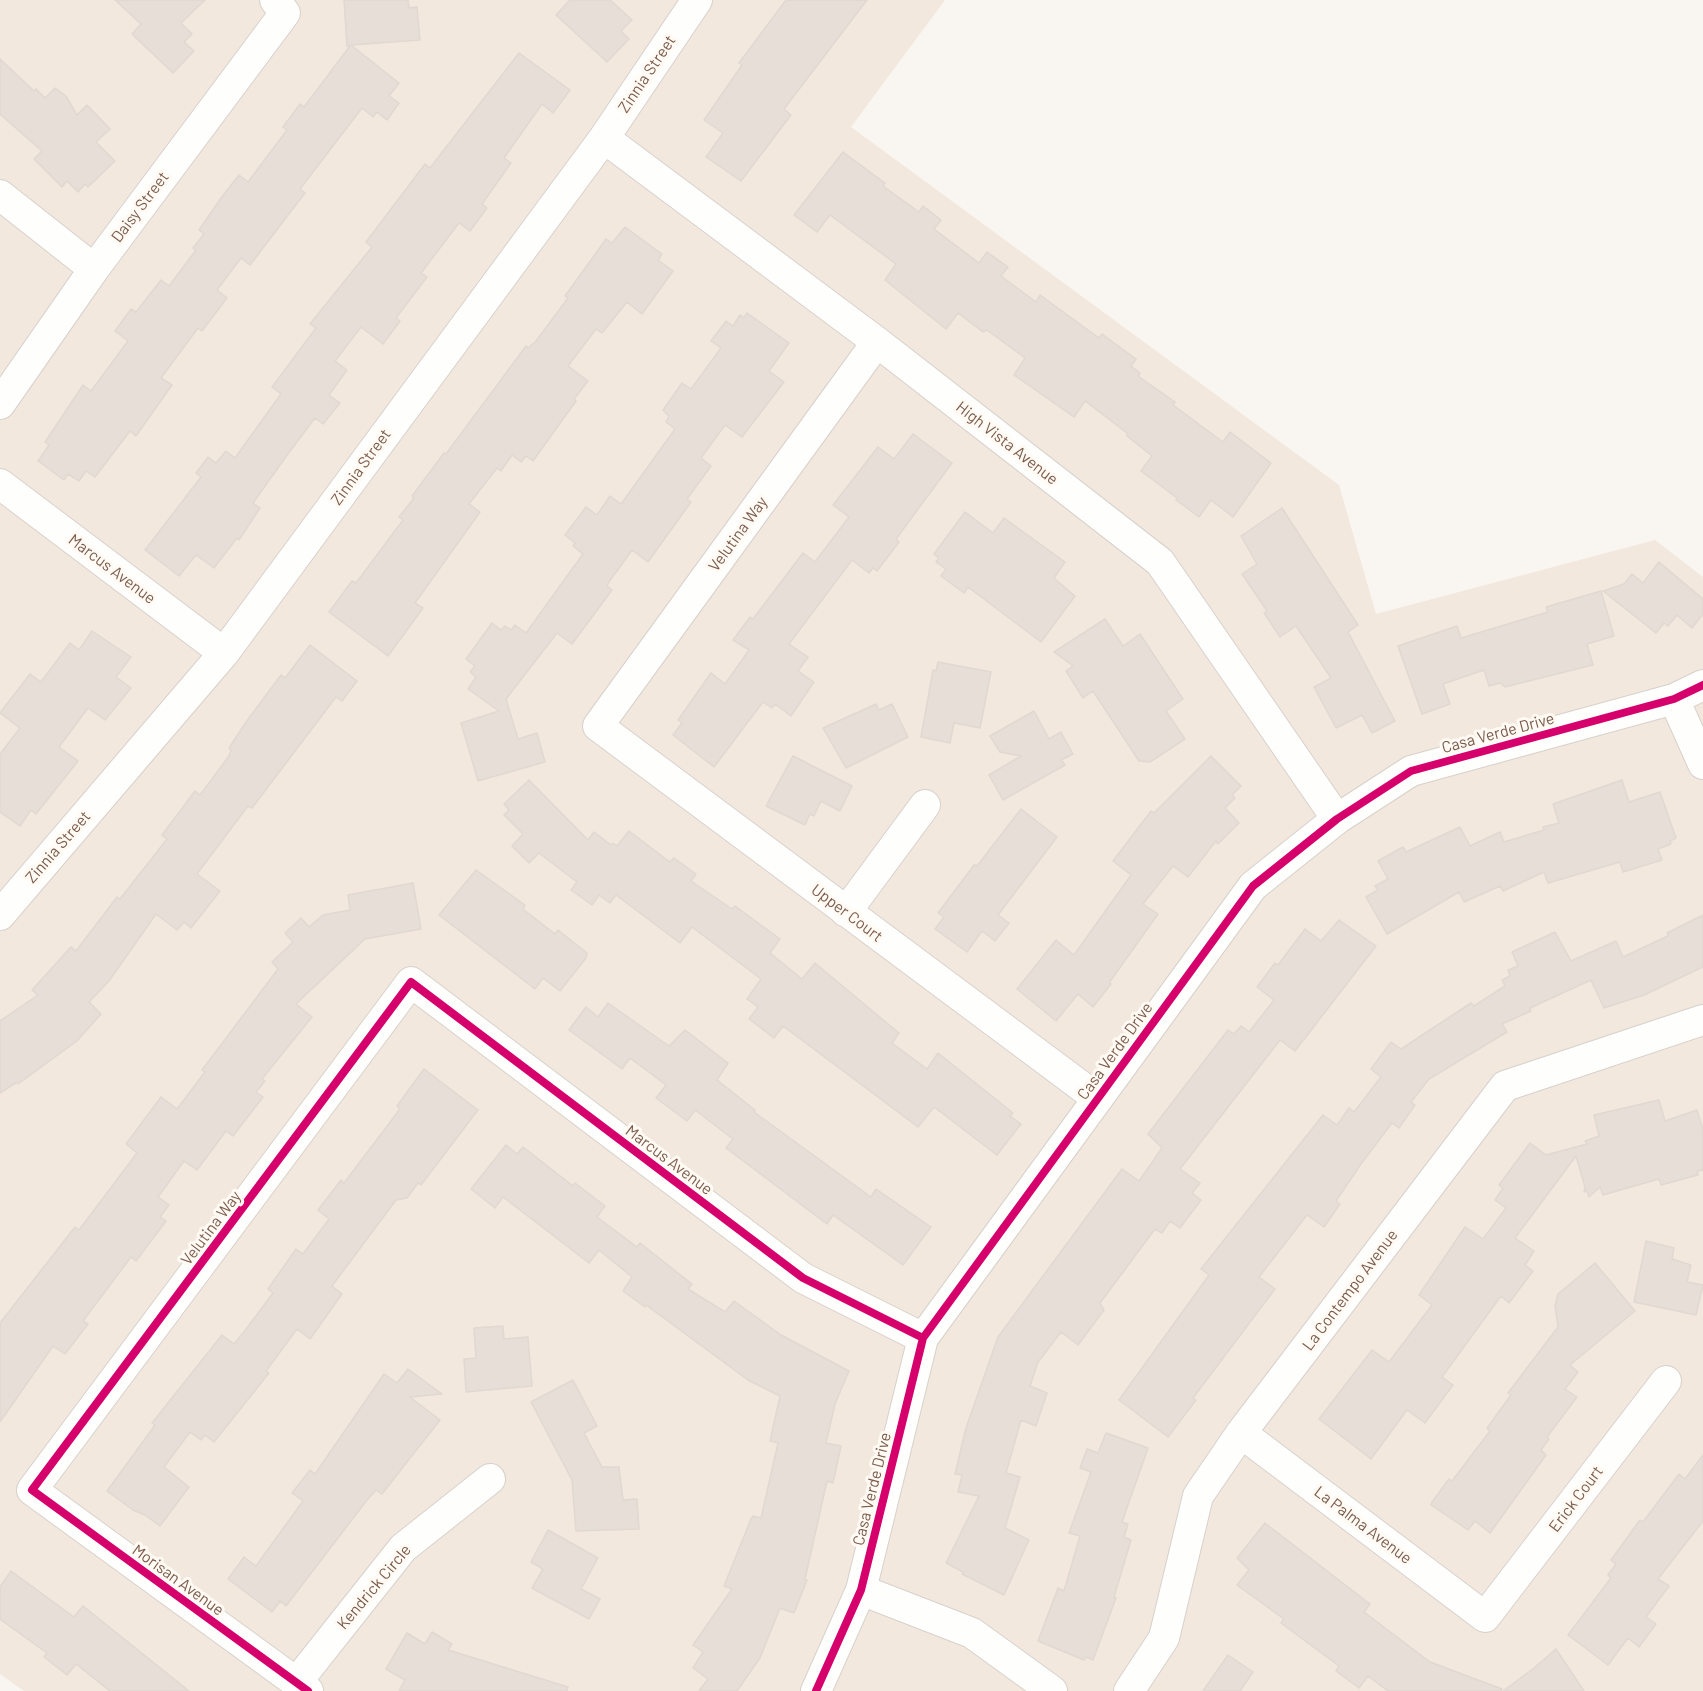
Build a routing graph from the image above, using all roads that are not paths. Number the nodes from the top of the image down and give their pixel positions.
1 (698, 0) edge
2 (280, 6) edge
3 (604, 138) junction
4 (0, 195) edge
5 (94, 269) junction
6 (877, 342) junction
7 (0, 404) edge
8 (0, 484) edge
9 (224, 653) junction
10 (1703, 685) edge
11 (1674, 699) junction
12 (598, 726) joint
13 (1703, 764) edge
14 (925, 805) dead end
15 (1337, 819) junction
16 (846, 912) junction
17 (0, 915) edge
18 (411, 982) joint
19 (1703, 1020) edge
20 (1097, 1098) junction
21 (923, 1338) junction
22 (1666, 1381) dead end
23 (1241, 1433) junction
24 (490, 1479) dead end
25 (32, 1490) joint
26 (861, 1590) junction
27 (1485, 1617) joint
28 (302, 1687) edge
29 (816, 1691) edge
30 (1052, 1691) edge
31 (1129, 1691) edge

1 - 3 street, Zinnia Street
2 - 5 street, Daisy Street
3 - 6 street, High Vista Avenue
3 - 9 street, Zinnia Street
4 - 5 street
5 - 7 street, Daisy Street
6 - 12 street, Velutina Way
6 - 15 street, High Vista Avenue
8 - 9 street, Marcus Avenue
9 - 17 street, Zinnia Street
10 - 11 street, Casa Verde Drive
11 - 13 street
11 - 15 street, Casa Verde Drive
12 - 16 street, Upper Court
14 - 16 street
15 - 20 street, Casa Verde Drive
16 - 20 street, Upper Court
18 - 21 street, Marcus Avenue
18 - 25 street, Velutina Way
19 - 23 street, La Contempo Avenue
20 - 21 street, Casa Verde Drive
21 - 26 street, Casa Verde Drive
22 - 27 street, Erick Court
23 - 27 street, La Palma Avenue
23 - 31 street, La Contempo Avenue
24 - 28 street, Kendrick Circle
25 - 28 street, Morisan Avenue
26 - 29 street, Casa Verde Drive
26 - 30 street

